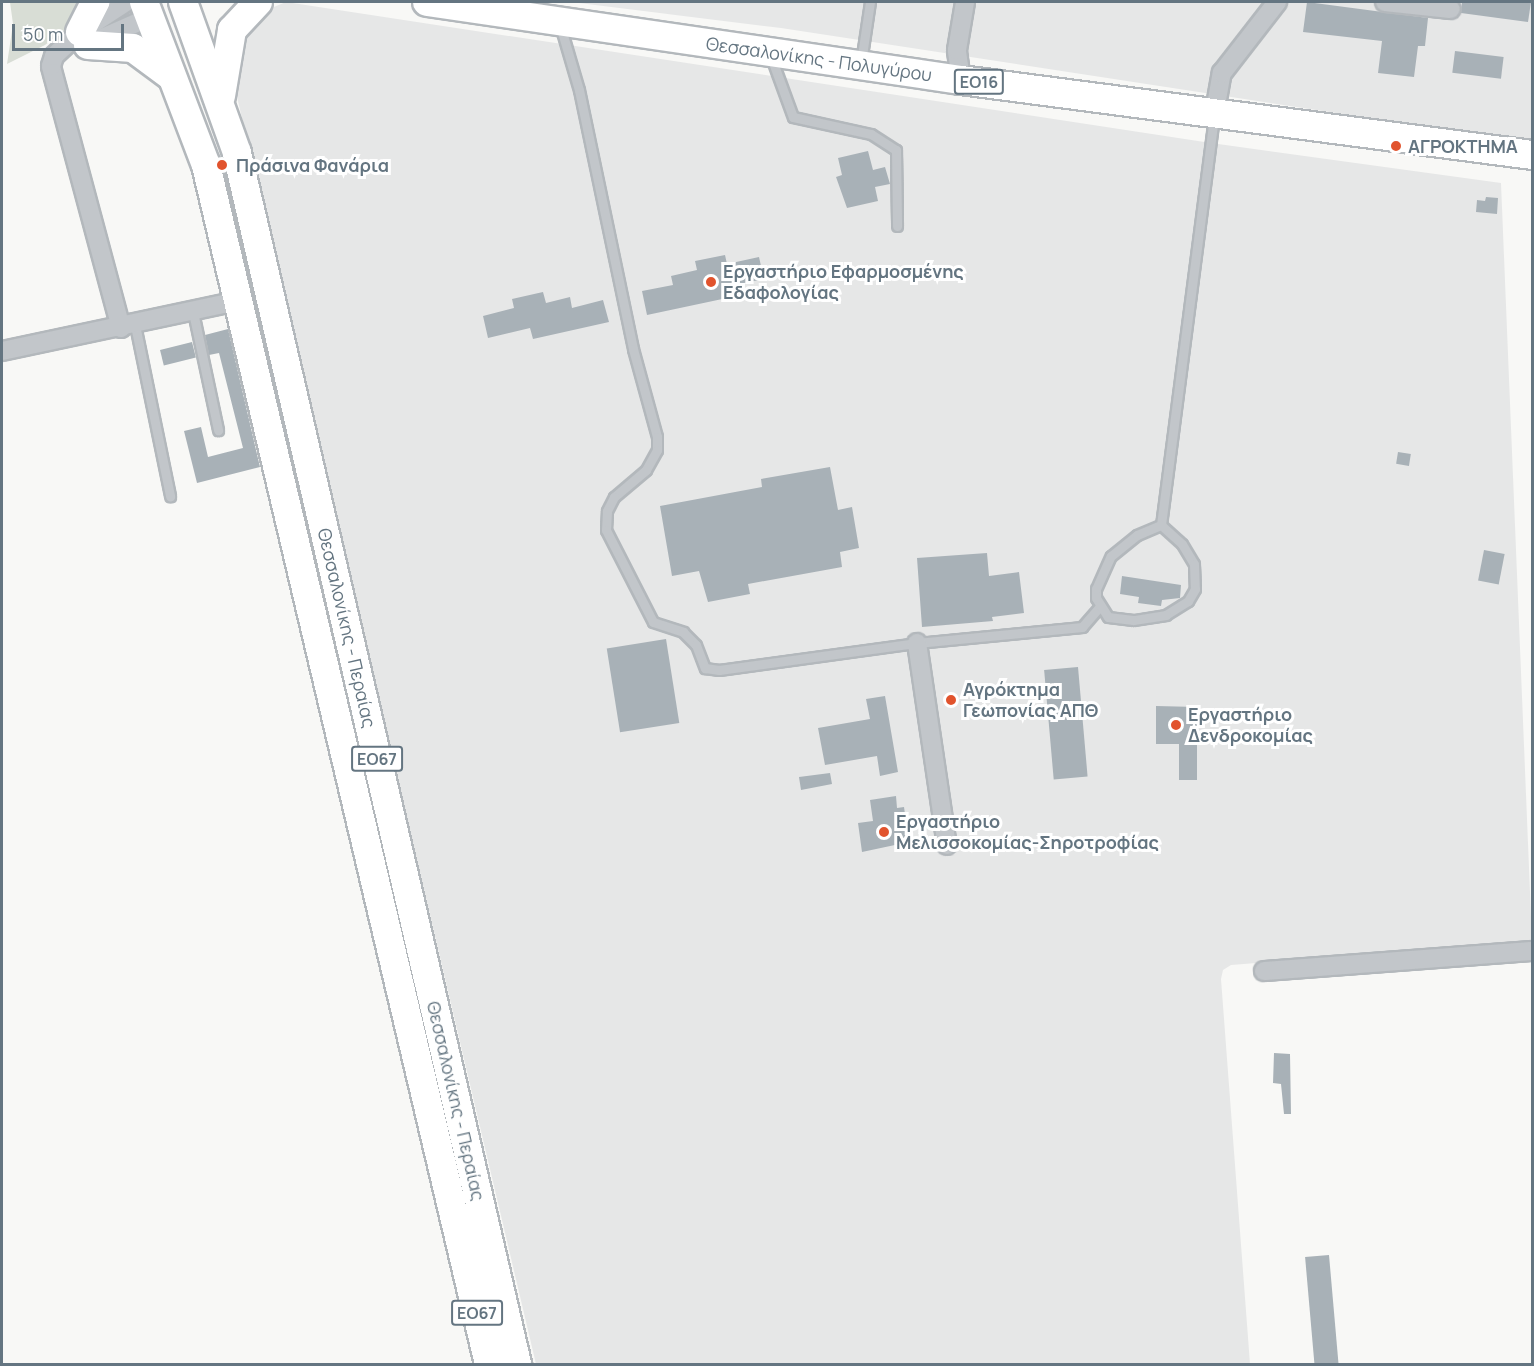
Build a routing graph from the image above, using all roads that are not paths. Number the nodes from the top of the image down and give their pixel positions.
1 (95, 2) edge
2 (126, 2) edge
3 (258, 2) edge
4 (427, 2) edge
5 (870, 2) edge
6 (965, 2) edge
7 (1277, 2) edge
8 (1385, 2) edge
9 (188, 3) edge
10 (1423, 4) edge
11 (147, 9) edge
12 (1451, 9) dead end
13 (559, 21) junction
14 (84, 38) junction
15 (769, 51) junction
16 (861, 65) junction
17 (961, 80) junction
18 (176, 82) junction
19 (221, 104) junction
20 (1215, 111) junction
21 (1533, 155) edge
22 (897, 226) dead end
23 (224, 304) dead end
24 (193, 312) junction
25 (128, 326) junction
26 (2, 351) edge
27 (218, 430) dead end
28 (170, 496) dead end
29 (1161, 525) junction
30 (1100, 606) junction
31 (917, 644) junction
32 (947, 844) dead end
33 (1533, 951) edge
34 (1264, 971) dead end
35 (489, 1365) edge
36 (517, 1365) edge

1 - 14 main road
2 - 14 street
3 - 19 main road
4 - 13 main road, Θεσσαλονίκης - Πολυγύρου / ΕΟ16
5 - 16 lane
6 - 17 street
7 - 20 street
8 - 10 street
9 - 11 main road
9 - 19 main road, Θεσσαλονίκης - Περαίας / ΕΟ67
10 - 12 street
11 - 14 street
11 - 18 main road, ΕΟ67
13 - 15 main road, Θεσσαλονίκης - Πολυγύρου / ΕΟ16
13 - 31 lane
14 - 18 main road
14 - 25 street
15 - 16 main road, Θεσσαλονίκης - Πολυγύρου / ΕΟ16
15 - 22 lane
16 - 17 main road, Θεσσαλονίκης - Πολυγύρου / ΕΟ16
17 - 20 main road, Θεσσαλονίκης - Πολυγύρου / ΕΟ16
18 - 35 main road, Θεσσαλονίκης - Περαίας / ΕΟ67
19 - 36 main road, Θεσσαλονίκης - Περαίας / ΕΟ67
20 - 21 main road, Θεσσαλονίκης - Πολυγύρου / ΕΟ16
20 - 29 lane
23 - 24 street
24 - 25 street
24 - 27 lane
25 - 26 street
25 - 28 lane
29 - 30 lane
29 - 30 lane
30 - 31 lane
31 - 32 street
33 - 34 street

